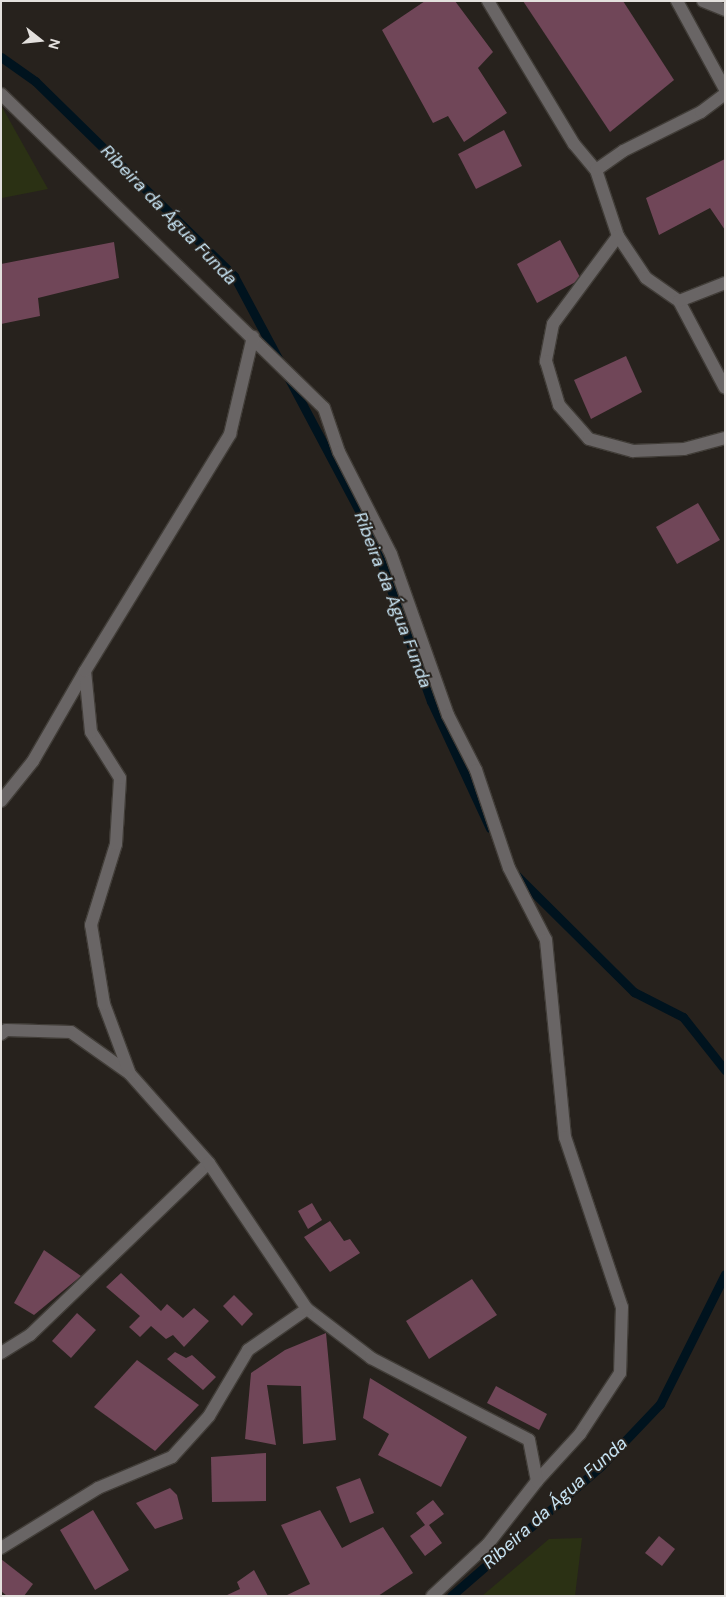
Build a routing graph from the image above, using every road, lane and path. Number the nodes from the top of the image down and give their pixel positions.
1 (488, 1) edge
2 (676, 1) edge
3 (703, 1) edge
4 (725, 10) edge
5 (725, 89) edge
6 (1, 94) edge
7 (725, 94) edge
8 (596, 170) junction
9 (618, 236) junction
10 (725, 283) edge
11 (679, 301) junction
12 (252, 337) junction
13 (725, 388) edge
14 (725, 438) edge
15 (85, 671) junction
16 (1, 802) edge
17 (1, 1034) edge
18 (130, 1074) junction
19 (210, 1163) junction
20 (306, 1309) junction
21 (1, 1353) edge
22 (537, 1481) junction
23 (1, 1548) edge
24 (432, 1596) edge

1 - 8 street
2 - 5 street
3 - 4 street
6 - 12 street
7 - 8 street
8 - 9 street
9 - 11 street
9 - 14 street
10 - 11 street
11 - 13 street
12 - 15 street
12 - 22 street
15 - 16 street
15 - 18 street
17 - 18 street
18 - 19 street
19 - 20 street
19 - 21 street
20 - 22 street
20 - 23 street
22 - 24 street

